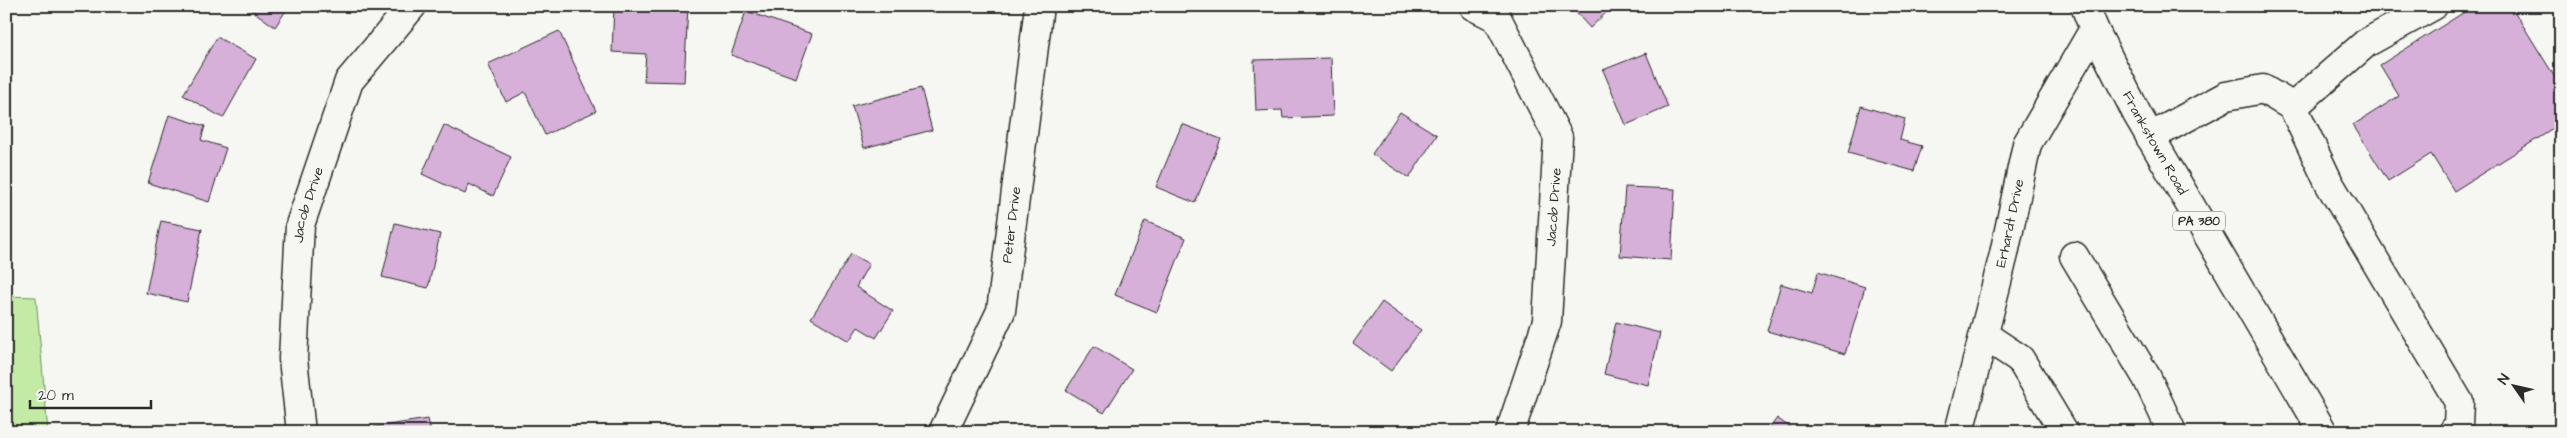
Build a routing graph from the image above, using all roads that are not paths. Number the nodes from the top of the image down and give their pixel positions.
1 (412, 6) edge
2 (1039, 6) edge
3 (1473, 6) edge
4 (2433, 6) edge
5 (2090, 18) edge
6 (2293, 107) junction
7 (2150, 137) junction
8 (2074, 256) dead end
9 (1984, 335) junction
10 (301, 432) edge
11 (943, 432) edge
12 (1510, 432) edge
13 (1959, 432) edge
14 (2064, 432) edge
15 (2172, 432) edge
16 (2323, 432) edge
17 (2453, 432) edge

1 - 10 street, Jacob Drive
2 - 11 street, Peter Drive
3 - 12 street, Jacob Drive
4 - 6 street
5 - 7 street, Frankstown Road / PA 380
5 - 9 street, Erhardt Drive
6 - 7 street
6 - 17 street
7 - 16 street, Frankstown Road / PA 380
8 - 15 street
9 - 13 street, Erhardt Drive
9 - 14 street

